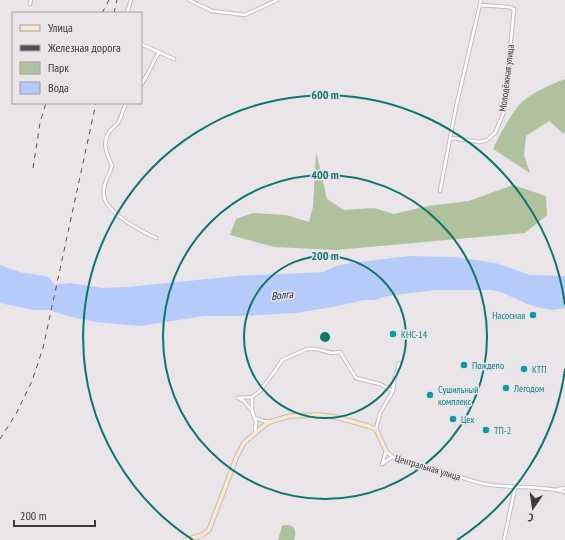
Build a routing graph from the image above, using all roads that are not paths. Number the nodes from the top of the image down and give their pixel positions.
1 (31, 0) edge
2 (131, 0) edge
3 (188, 0) edge
4 (277, 0) edge
5 (481, 0) edge
6 (30, 4) dead end
7 (480, 5) junction
8 (127, 12) edge
9 (142, 44) edge
10 (160, 52) junction
11 (174, 59) dead end
12 (142, 84) edge
13 (126, 104) edge
14 (451, 138) junction
15 (440, 191) dead end
16 (156, 238) dead end
17 (399, 363) dead end
18 (393, 391) junction
19 (252, 397) junction
20 (252, 411) junction
21 (255, 418) junction
22 (269, 422) junction
23 (376, 429) junction
24 (255, 433) junction
25 (386, 451) junction
26 (392, 457) junction
27 (515, 488) junction
28 (565, 488) edge
29 (556, 489) junction
30 (565, 492) edge
31 (202, 535) junction
32 (188, 540) edge
33 (201, 540) edge
34 (504, 540) edge

1 - 6 street
2 - 8 street
3 - 4 street
5 - 7 street
7 - 14 street
7 - 14 street, Молодёжная улица
9 - 10 street
10 - 11 street
10 - 12 street
13 - 16 street
14 - 15 street
17 - 18 street
18 - 19 street
18 - 23 street
19 - 20 street
19 - 20 street
20 - 21 street
21 - 22 street
21 - 24 street
22 - 23 street
22 - 24 street
23 - 25 street, Центральная улица
24 - 31 street
25 - 26 street, Центральная улица
25 - 26 street
26 - 27 street, Центральная улица
27 - 29 street, Центральная улица
27 - 34 street
28 - 29 street
29 - 30 street, Центральная улица
31 - 32 street
31 - 33 street

